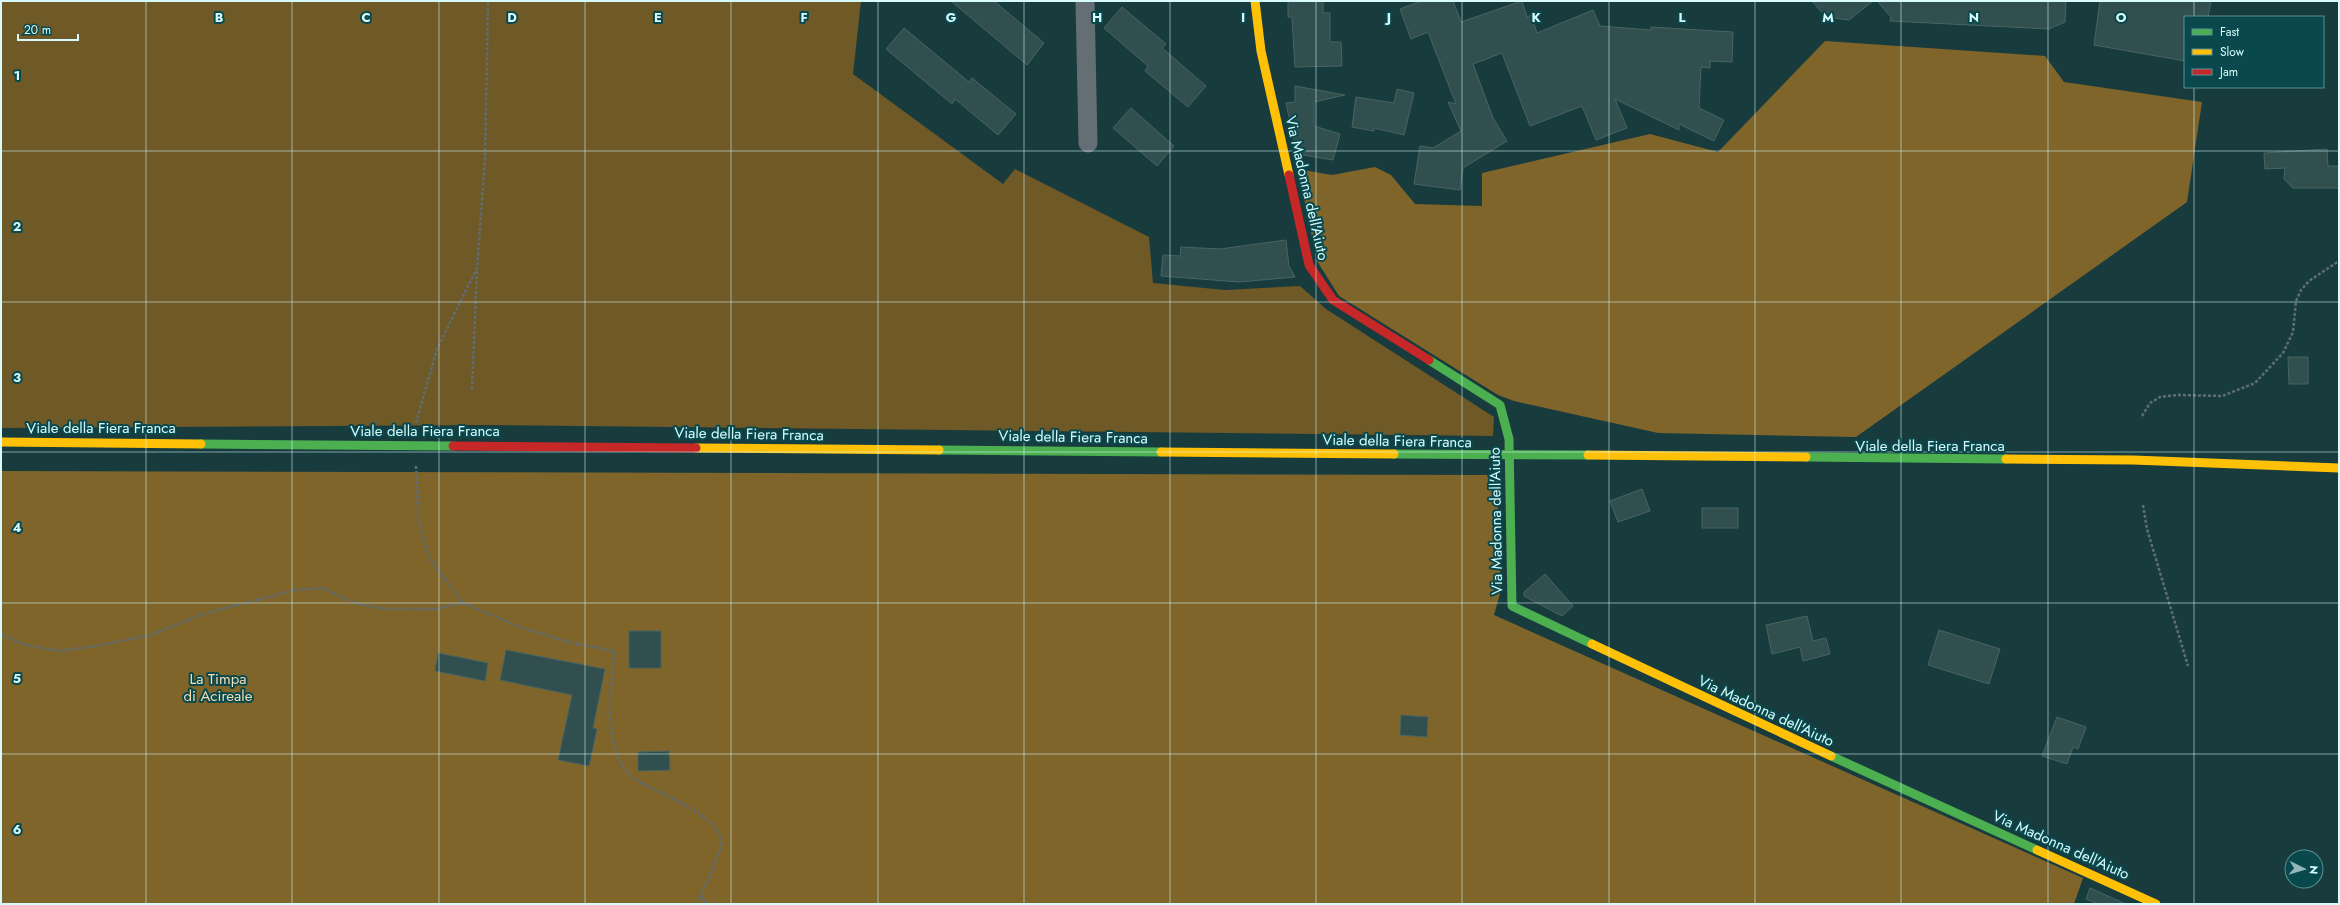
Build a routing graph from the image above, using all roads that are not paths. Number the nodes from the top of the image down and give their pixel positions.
1 (1085, 1) edge
2 (1255, 1) edge
3 (1088, 143) dead end
4 (1, 442) edge
5 (2339, 468) edge
6 (2156, 904) edge

1 - 3 street
2 - 6 main road, Via Madonna dell'Aiuto
4 - 5 main road, Viale della Fiera Franca

